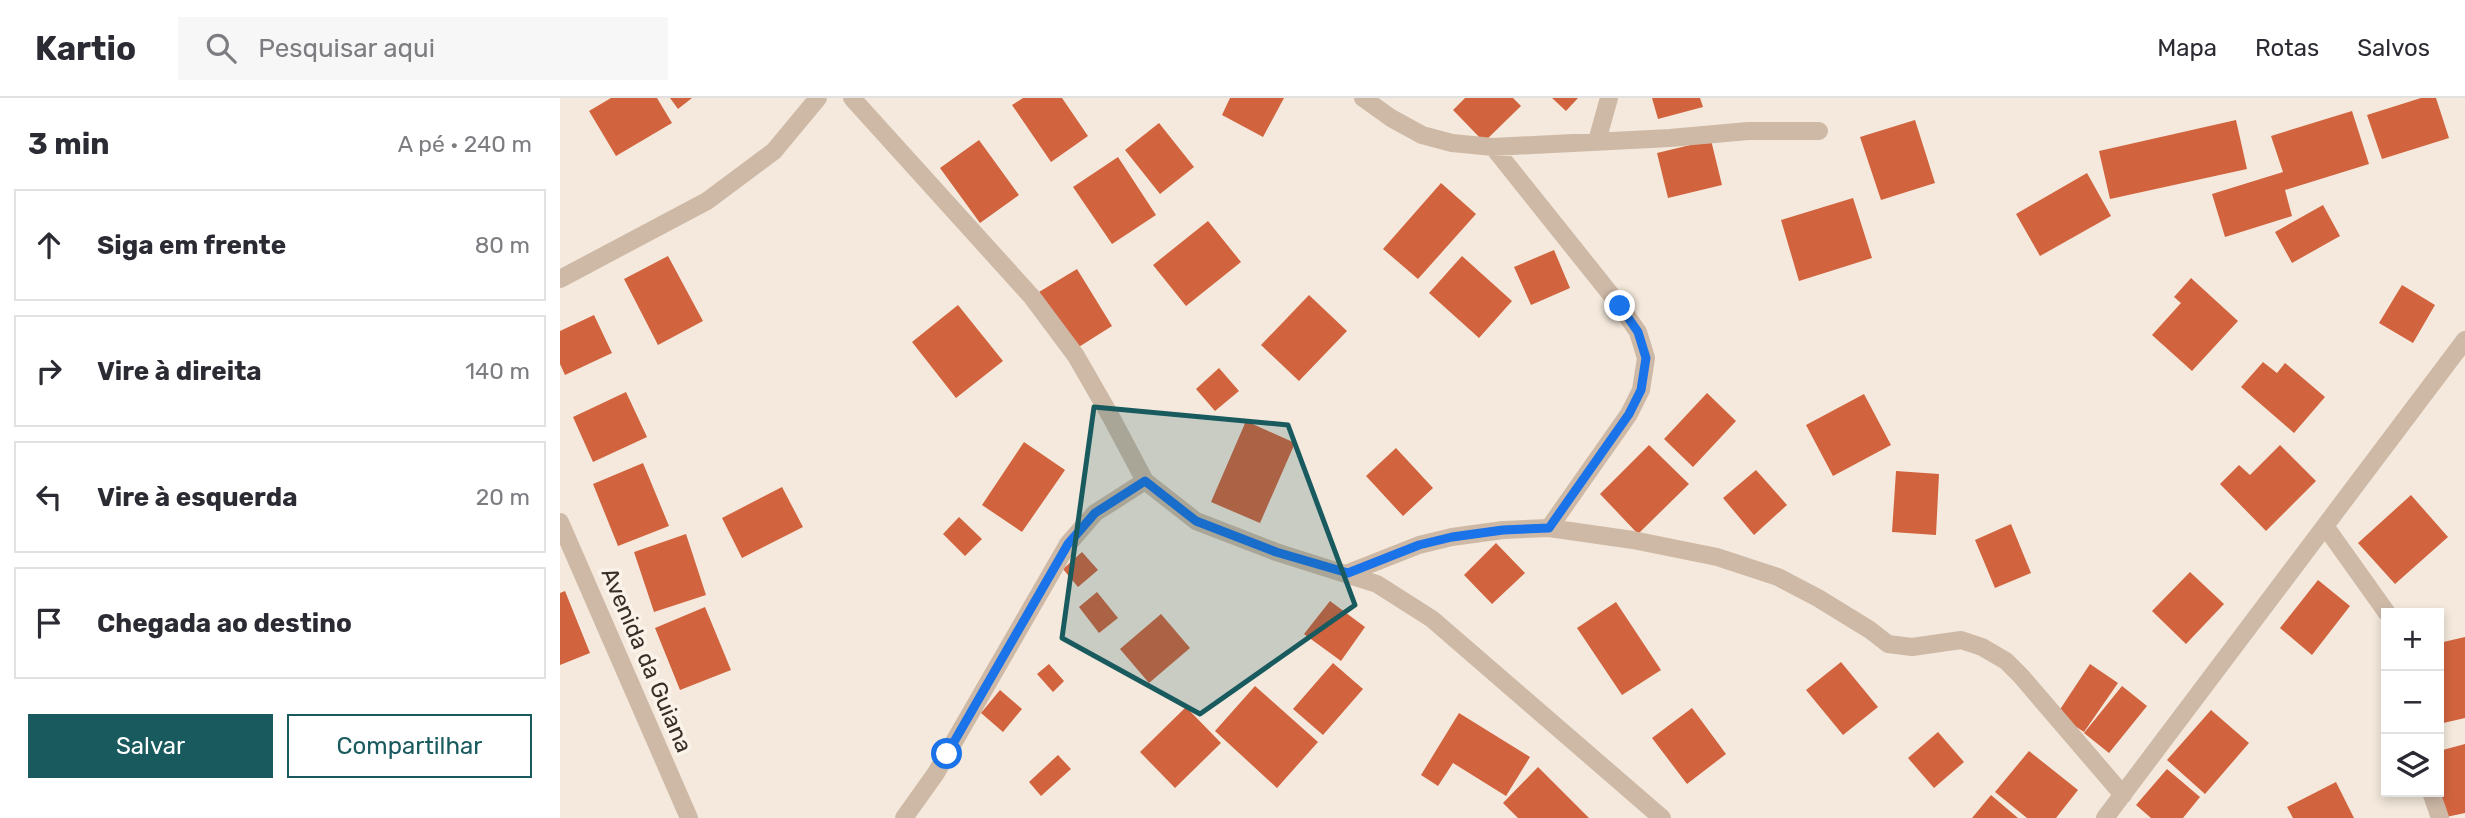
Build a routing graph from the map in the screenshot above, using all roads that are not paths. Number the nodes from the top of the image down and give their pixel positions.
1 (818, 98) edge
2 (852, 98) edge
3 (1363, 98) edge
4 (1609, 98) edge
5 (1819, 131) dead end
6 (1597, 141) junction
7 (1493, 147) junction
8 (560, 279) edge
9 (2465, 340) edge
10 (2459, 362) edge
11 (1145, 481) junction
12 (560, 522) edge
13 (2325, 526) junction
14 (1549, 528) junction
15 (1348, 573) junction
16 (2383, 608) edge
17 (2123, 795) junction
18 (2433, 797) edge
19 (689, 818) edge
20 (904, 818) edge
21 (1662, 818) edge
22 (2105, 818) edge
23 (2440, 818) edge

1 - 8 street
2 - 11 street
3 - 7 street
4 - 6 street
5 - 6 street
6 - 7 street
7 - 14 street
9 - 10 street
10 - 13 street
11 - 15 street
11 - 20 street
12 - 19 street, Avenida da Guiana
13 - 16 street
13 - 17 street
14 - 15 street
14 - 17 street
15 - 21 street
17 - 22 street
18 - 23 street

